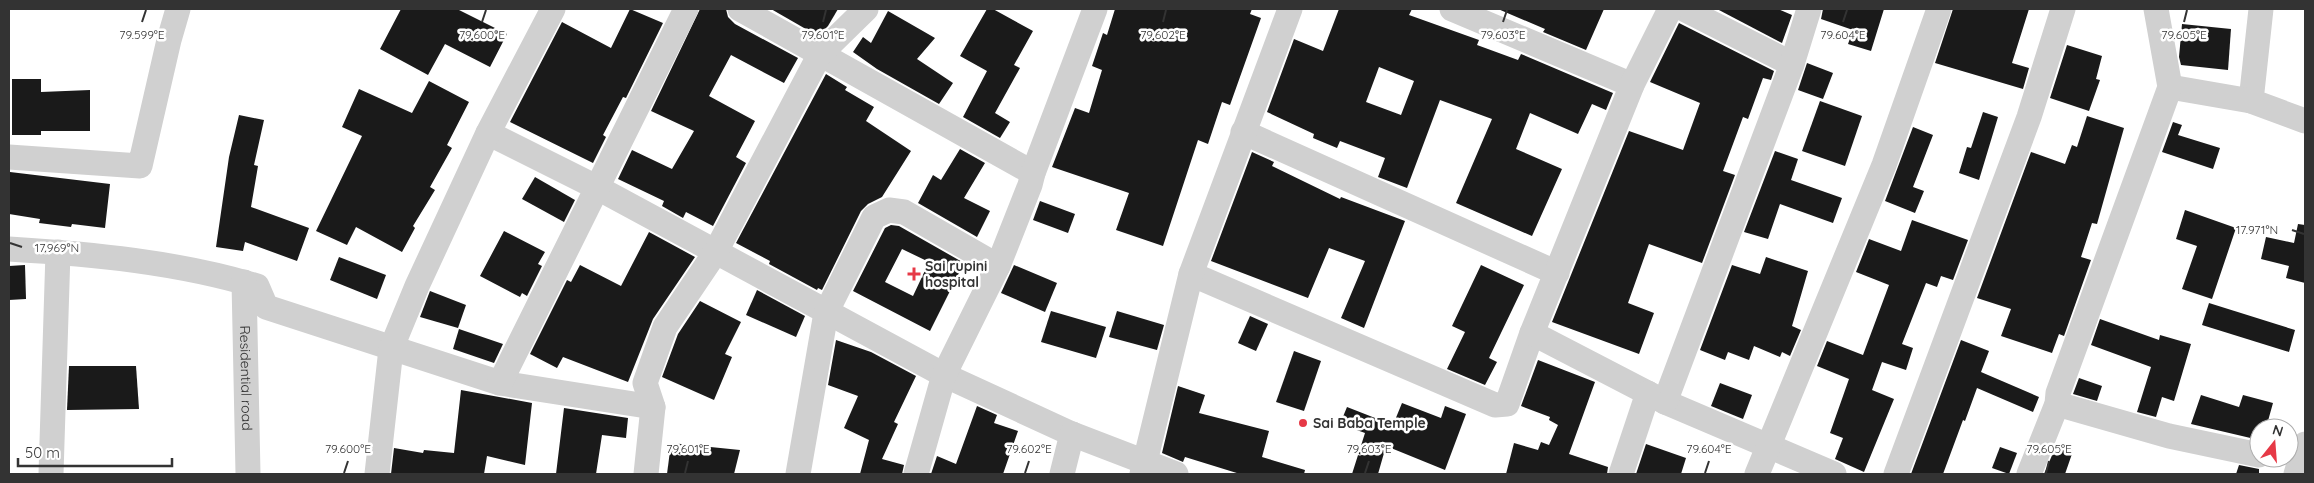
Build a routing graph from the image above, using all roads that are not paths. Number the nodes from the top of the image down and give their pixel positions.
1 (178, 9) edge
2 (552, 9) edge
3 (686, 9) edge
4 (740, 9) edge
5 (866, 9) edge
6 (1095, 9) edge
7 (1290, 9) edge
8 (1452, 9) edge
9 (1670, 9) edge
10 (1684, 9) edge
11 (1809, 9) edge
12 (1939, 9) edge
13 (2063, 9) edge
14 (2156, 9) edge
15 (2261, 9) edge
16 (820, 54) junction
17 (1792, 64) junction
18 (1632, 85) junction
19 (2170, 87) junction
20 (2251, 101) junction
21 (2305, 121) edge
22 (1243, 132) junction
23 (488, 133) junction
24 (9, 157) edge
25 (1033, 173) junction
26 (596, 187) junction
27 (9, 249) edge
28 (58, 252) junction
29 (715, 253) junction
30 (998, 266) junction
31 (1557, 273) junction
32 (1191, 274) junction
33 (244, 282) junction
34 (826, 313) junction
35 (1532, 332) junction
36 (391, 349) junction
37 (944, 375) junction
38 (500, 383) junction
39 (1657, 397) junction
40 (2057, 404) junction
41 (652, 406) junction
42 (1072, 434) junction
43 (1768, 445) junction
44 (2249, 453) edge
45 (1144, 468) edge
46 (50, 474) edge
47 (248, 474) edge
48 (377, 474) edge
49 (646, 474) edge
50 (798, 474) edge
51 (916, 474) edge
52 (1062, 474) edge
53 (1176, 474) edge
54 (1621, 474) edge
55 (1757, 474) edge
56 (1834, 474) edge
57 (1896, 474) edge
58 (2029, 474) edge

1 - 24 street
2 - 23 street
3 - 26 street
4 - 16 street
5 - 16 street
6 - 25 street
7 - 22 street
8 - 18 street
9 - 18 street
10 - 17 street
11 - 17 street
12 - 43 street
13 - 57 street
14 - 19 street
15 - 20 street
16 - 25 street
16 - 29 street
17 - 39 street
18 - 31 street
19 - 20 street
19 - 40 street
20 - 21 street
22 - 31 street
22 - 32 street
23 - 26 street
23 - 36 street
25 - 30 street
26 - 29 street
26 - 38 street
27 - 28 street
28 - 33 street
28 - 46 street
29 - 34 street
29 - 41 street
30 - 34 street
30 - 37 street
31 - 35 street
32 - 35 street
32 - 45 street
33 - 36 street
33 - 47 street, Residential road
34 - 37 street
34 - 50 street
35 - 39 street
36 - 38 street
36 - 48 street
37 - 42 street
37 - 51 street
38 - 41 street
39 - 43 street
39 - 54 street
40 - 44 street
40 - 58 street
41 - 49 street
42 - 45 street
42 - 52 street
43 - 55 street
43 - 56 street
45 - 53 street

